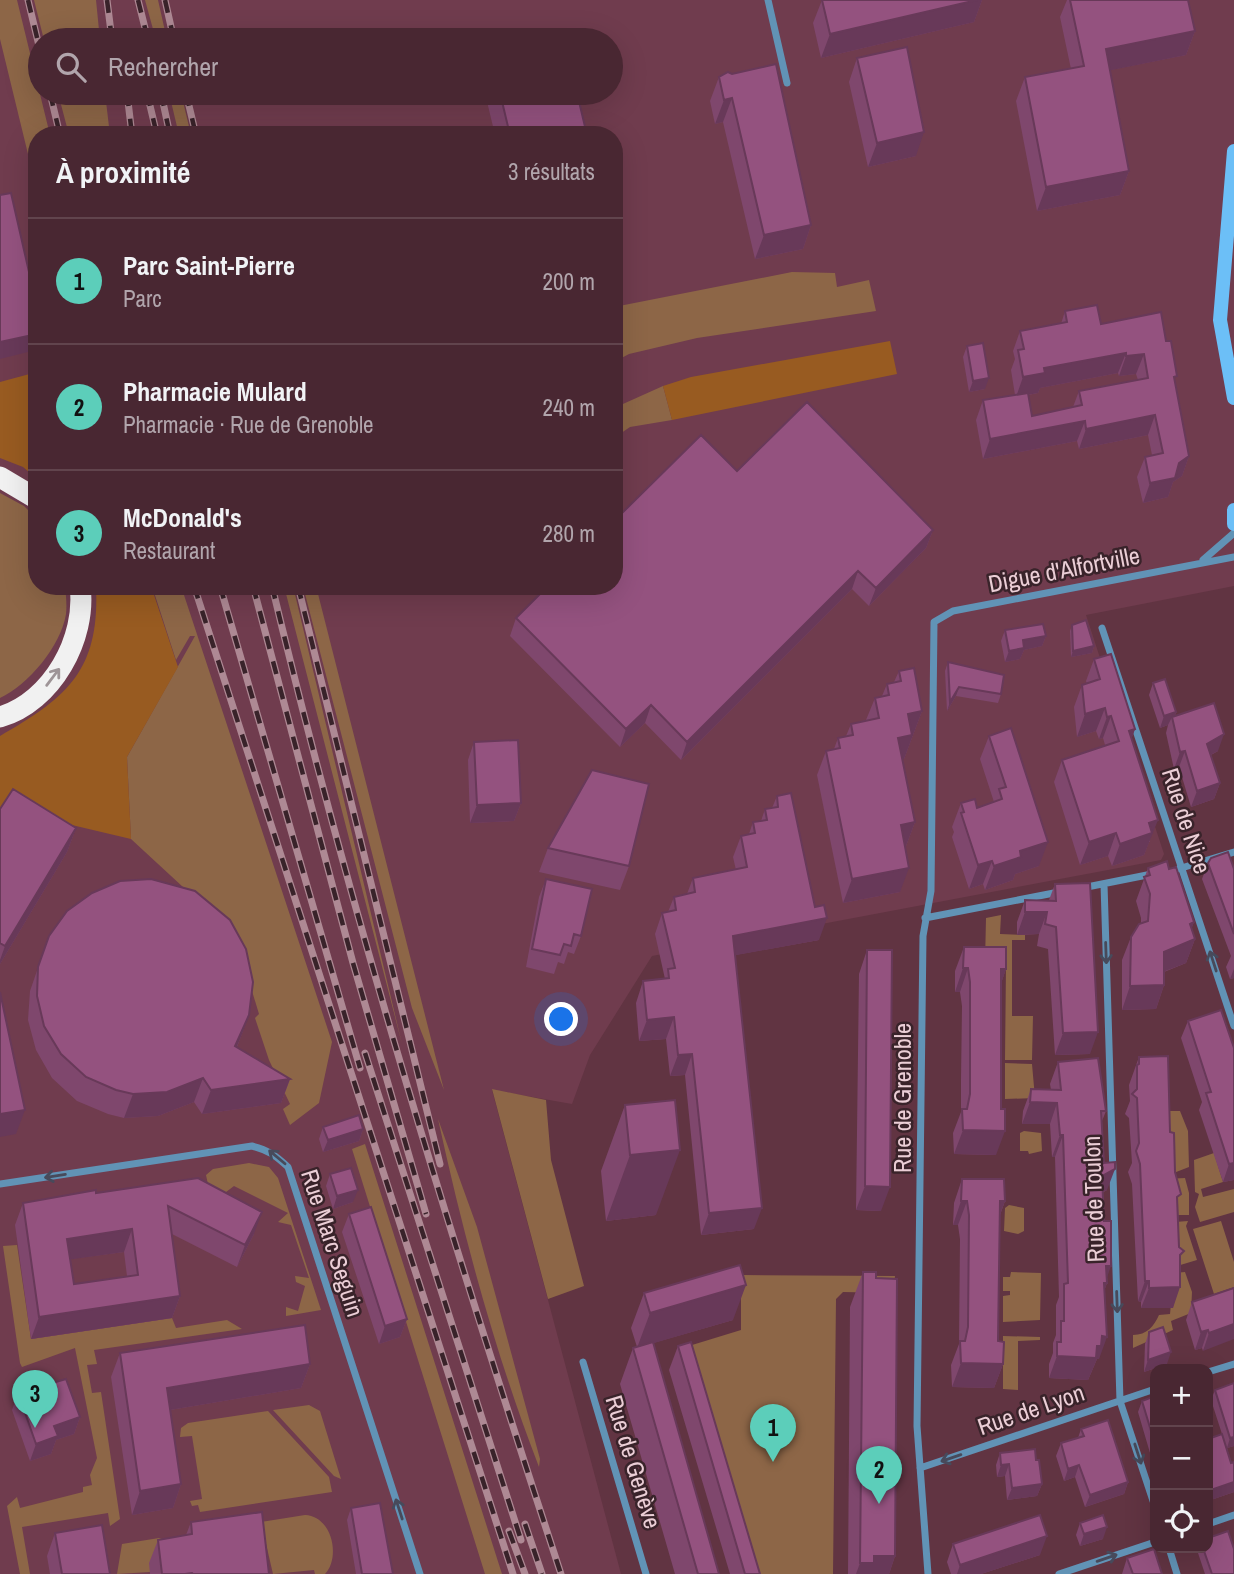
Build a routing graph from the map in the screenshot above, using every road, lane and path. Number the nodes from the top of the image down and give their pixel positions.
1 (768, 0) edge
2 (787, 83) dead end
3 (1234, 151) edge
4 (1234, 398) edge
5 (0, 477) edge
6 (28, 494) edge
7 (1234, 510) edge
8 (1234, 524) edge
9 (1234, 533) edge
10 (1234, 557) edge
11 (1203, 561) junction
12 (81, 595) edge
13 (934, 622) joint
14 (1102, 628) dead end
15 (0, 717) edge
16 (1234, 852) edge
17 (1182, 869) junction
18 (1171, 871) edge
19 (1159, 873) edge
20 (1104, 884) junction
21 (925, 918) junction
22 (1234, 1026) edge
23 (0, 1184) edge
24 (583, 1362) dead end
25 (1234, 1364) edge
26 (1213, 1370) edge
27 (1150, 1391) edge
28 (1120, 1401) junction
29 (920, 1468) junction
30 (1150, 1492) edge
31 (1234, 1515) edge
32 (1213, 1522) edge
33 (1150, 1544) edge
34 (1171, 1553) edge
35 (420, 1574) edge
36 (646, 1574) edge
37 (928, 1574) edge
38 (1059, 1574) edge
39 (1177, 1574) edge

1 - 2 street
3 - 4 street
5 - 6 highway
7 - 8 street
9 - 11 street
10 - 11 street, Digue d'Alfortville
11 - 13 street, Digue d'Alfortville
15 -> 12 highway
13 - 21 street, Rue de Grenoble
14 - 17 street, Rue de Nice
16 - 17 street
17 - 18 street
22 -> 17 street, Rue de Nice
19 - 20 street
20 - 21 street
20 -> 28 street, Rue de Toulon
21 - 29 street, Rue de Grenoble
35 -> 23 street, Rue Marc Seguin
24 - 36 street, Rue de Genève
25 - 26 street
27 - 28 street, Rue de Lyon
28 -> 29 street, Rue de Lyon
28 -> 30 street, Rue de Toulon
29 - 37 street, Rue de Grenoble
31 - 32 street
38 -> 33 street
34 - 39 street

